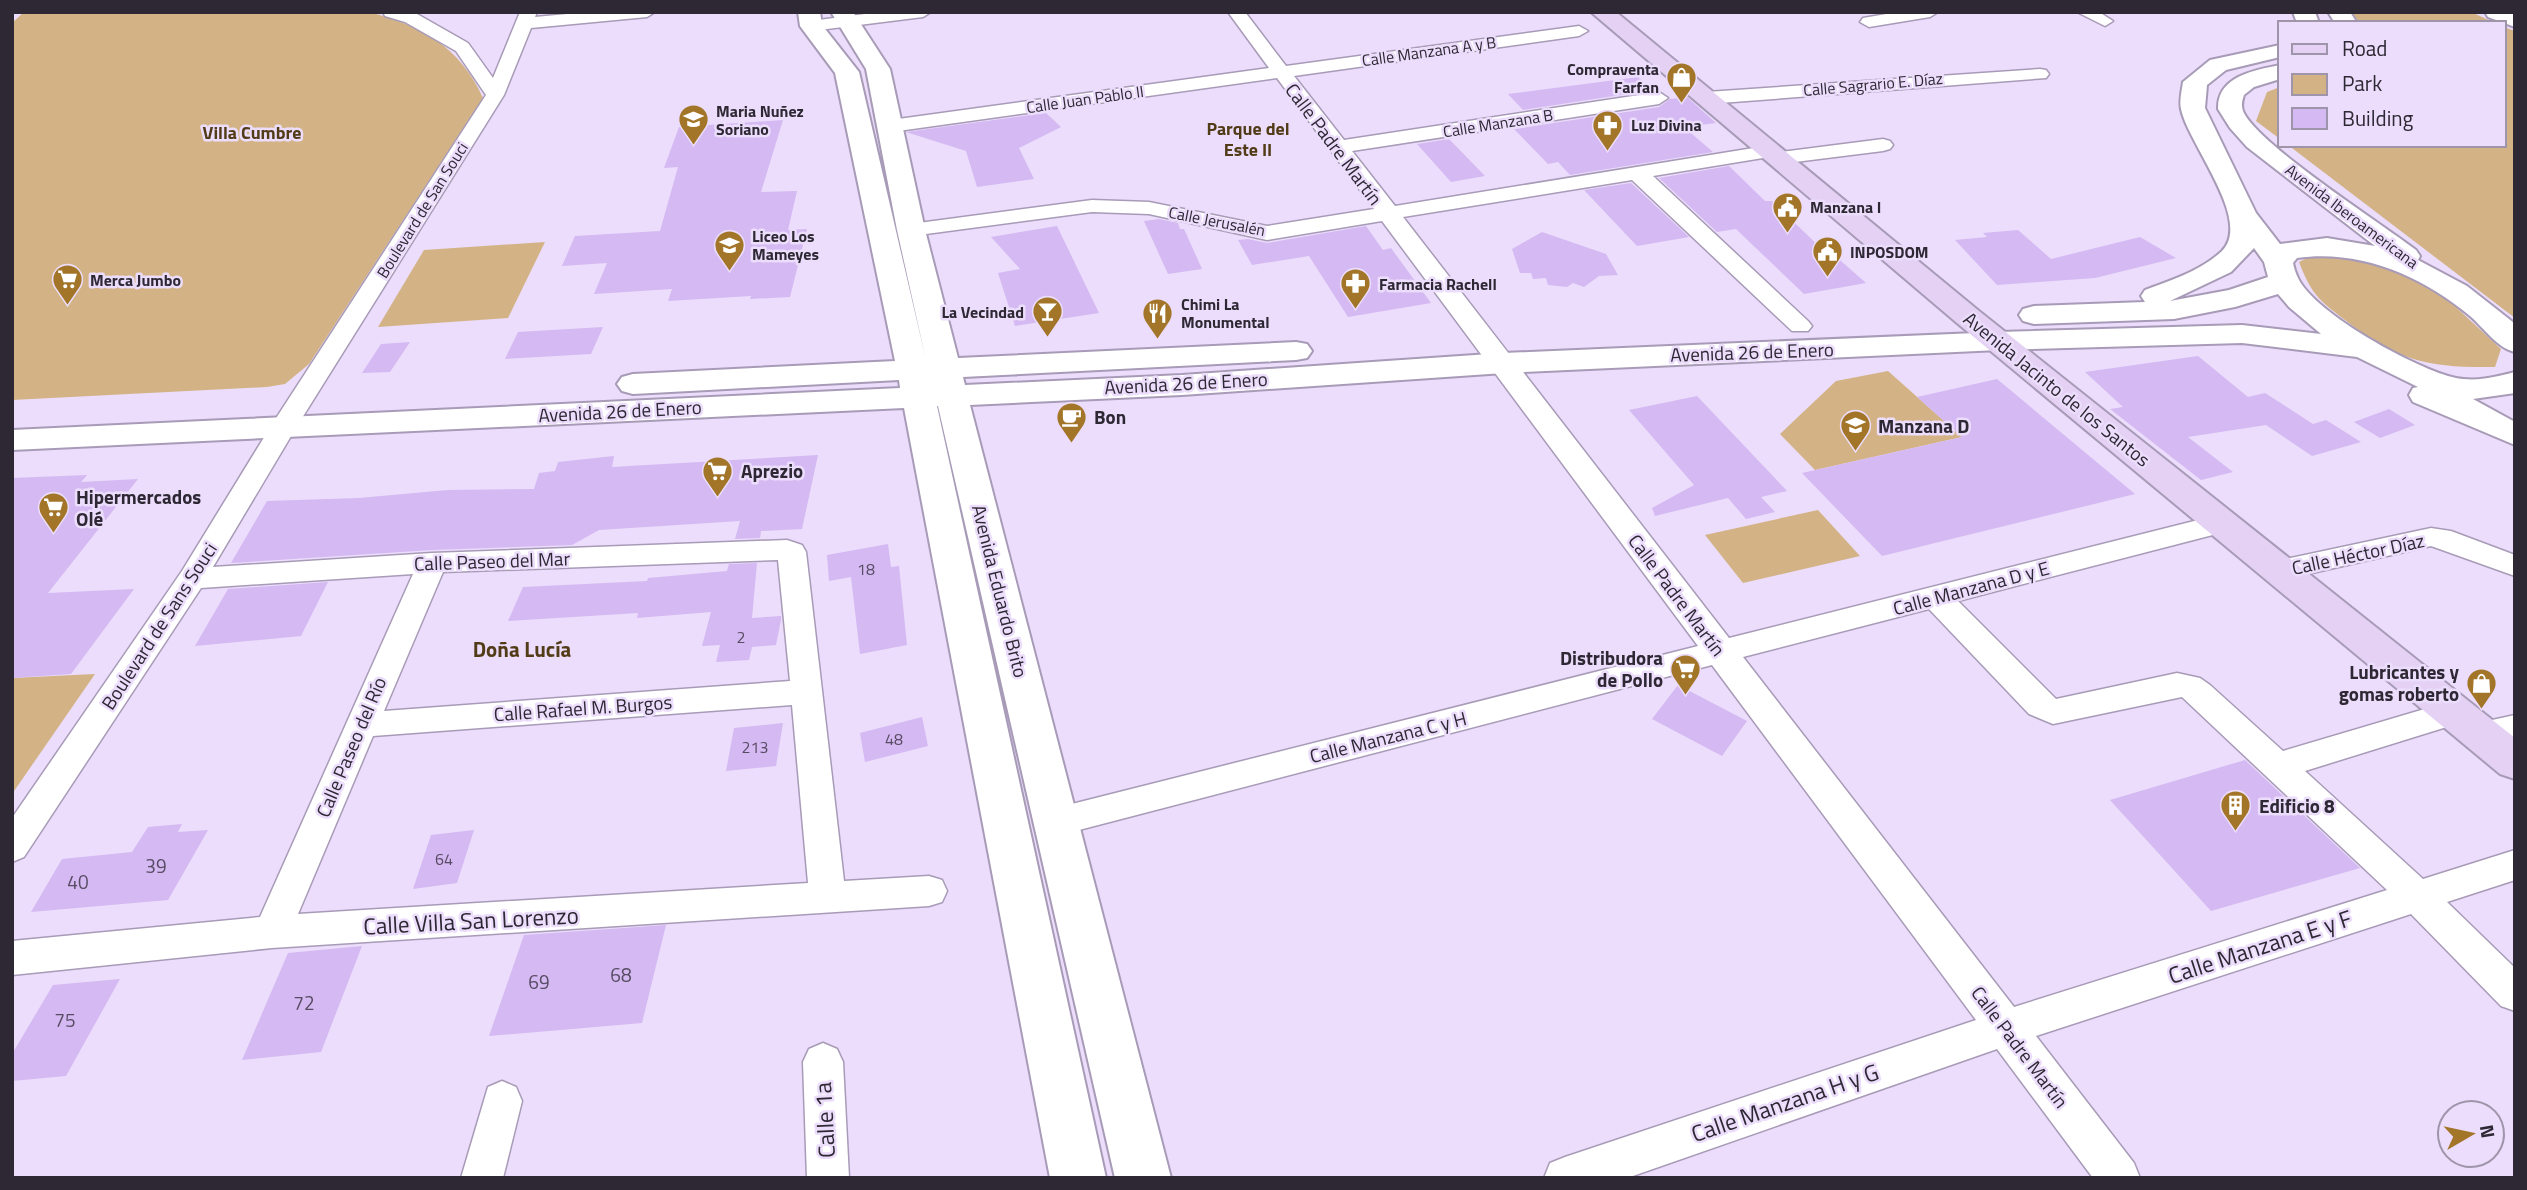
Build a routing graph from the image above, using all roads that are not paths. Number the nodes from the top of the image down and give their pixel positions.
1 (391, 12) edge
2 (647, 12) edge
3 (923, 12) edge
4 (1236, 12) edge
5 (1930, 12) edge
6 (2085, 12) edge
7 (2496, 12) edge
8 (419, 15) edge
9 (528, 17) edge
10 (827, 18) edge
11 (2515, 20) edge
12 (1591, 21) edge
13 (2105, 21) dead end
14 (1869, 22) dead end
15 (2278, 51) edge
16 (1279, 71) junction
17 (2278, 73) edge
18 (2039, 74) dead end
19 (495, 95) junction
20 (1707, 98) junction
21 (1659, 99) dead end
22 (891, 126) junction
23 (1883, 145) dead end
24 (1337, 147) junction
25 (1776, 154) junction
26 (1637, 173) junction
27 (1387, 213) junction
28 (2243, 214) junction
29 (911, 230) junction
30 (2281, 272) junction
31 (2437, 281) junction
32 (2048, 314) junction
33 (1968, 317) junction
34 (1800, 326) junction
35 (2510, 336) edge
36 (2097, 340) junction
37 (1999, 341) junction
38 (2359, 348) junction
39 (1494, 352) junction
40 (2409, 371) junction
41 (932, 382) junction
42 (2515, 382) edge
43 (292, 414) junction
44 (2479, 417) junction
45 (12, 418) edge
46 (2515, 435) edge
47 (12, 440) edge
48 (2222, 523) junction
49 (432, 563) junction
50 (2515, 566) edge
51 (2281, 570) junction
52 (192, 578) junction
53 (1936, 597) junction
54 (1720, 652) junction
55 (805, 691) junction
56 (2455, 712) junction
57 (360, 725) junction
58 (2515, 727) edge
59 (2481, 734) junction
60 (2515, 762) edge
61 (2278, 766) junction
62 (1056, 822) junction
63 (12, 847) edge
64 (2515, 865) edge
65 (929, 891) dead end
66 (2418, 897) junction
67 (828, 899) junction
68 (272, 932) junction
69 (12, 958) edge
70 (2515, 994) edge
71 (2006, 1028) junction
72 (822, 1062) dead end
73 (502, 1101) dead end
74 (482, 1178) edge
75 (828, 1178) edge
76 (1078, 1178) edge
77 (1143, 1178) edge
78 (1565, 1178) edge
79 (2119, 1178) edge

1 - 8 street
2 - 9 street
3 - 10 street
4 - 16 street, Calle Padre Martín
5 - 14 street
6 - 13 street
7 - 11 street
8 - 19 street
9 - 19 street, Boulevard de San Souci
10 - 22 street, Avenida Eduardo Brito
10 - 41 street, Avenida Eduardo Brito
12 - 16 street, Calle Manzana A y B
12 - 20 main road, Avenida Jacinto de los Santos
15 - 28 street
16 - 22 street, Calle Juan Pablo II
16 - 24 street, Calle Padre Martín
17 - 31 street, Avenida Iberoamericana
18 - 20 street, Calle Sagrario E. Díaz
19 - 43 street, Boulevard de San Souci
20 - 25 main road, Avenida Jacinto de los Santos
21 - 24 street, Calle Manzana B
22 - 29 street, Avenida Eduardo Brito
23 - 25 street, Calle Jerusalén
24 - 27 street, Calle Padre Martín
25 - 26 street, Calle Jerusalén
25 - 33 main road, Avenida Jacinto de los Santos
26 - 27 street, Calle Jerusalén
26 - 34 street
27 - 29 street, Calle Jerusalén
27 - 39 street, Calle Padre Martín
28 - 30 street
28 - 32 street
29 - 41 street, Avenida Eduardo Brito
30 - 31 street, Avenida 26 de Enero
30 - 32 street, Avenida 26 de Enero
30 - 38 street
31 - 35 street
32 - 33 street, Avenida 26 de Enero
33 - 34 street, Avenida 26 de Enero
33 - 37 main road, Avenida Jacinto de los Santos
34 - 39 street, Avenida 26 de Enero
36 - 37 street, Avenida 26 de Enero
36 - 38 street, Avenida 26 de Enero
36 - 44 street
37 - 39 street, Avenida 26 de Enero
37 - 48 main road, Avenida Jacinto de los Santos
38 - 40 street
39 - 41 street, Avenida 26 de Enero
39 - 54 street, Calle Padre Martín
40 - 42 street
40 - 44 street
41 - 43 street, Avenida 26 de Enero
41 - 62 street, Avenida Eduardo Brito
41 - 76 street, Avenida Eduardo Brito
43 - 45 street, Avenida 26 de Enero
43 - 47 street, Avenida 26 de Enero
43 - 52 street, Boulevard de Sans Souci
44 - 46 street
48 - 51 main road, Avenida Jacinto de los Santos
48 - 53 street, Calle Manzana D y E
49 - 52 street, Calle Paseo del Mar
49 - 55 street, Calle Paseo del Mar
49 - 57 street, Calle Paseo del Río
50 - 51 street, Calle Héctor Díaz
51 - 56 main road, Avenida Jacinto de los Santos
52 - 63 street, Boulevard de Sans Souci
53 - 54 street, Calle Manzana D y E
53 - 61 street
54 - 62 street, Calle Manzana C y H
54 - 71 street, Calle Padre Martín
55 - 57 street, Calle Rafael M. Burgos
55 - 67 street
56 - 59 main road, Avenida Jacinto de los Santos
56 - 61 street
57 - 68 street, Calle Paseo del Río
58 - 59 street
59 - 60 main road, Avenida Jacinto de los Santos
61 - 66 street
62 - 77 street, Avenida Eduardo Brito
64 - 66 street, Calle Manzana E y F
65 - 67 street, Calle Villa San Lorenzo
66 - 70 street
66 - 71 street, Calle Manzana E y F
67 - 68 street, Calle Villa San Lorenzo
68 - 69 street, Calle Villa San Lorenzo
71 - 78 street, Calle Manzana H y G
71 - 79 street, Calle Padre Martín
72 - 75 street, Calle 1a
73 - 74 street

